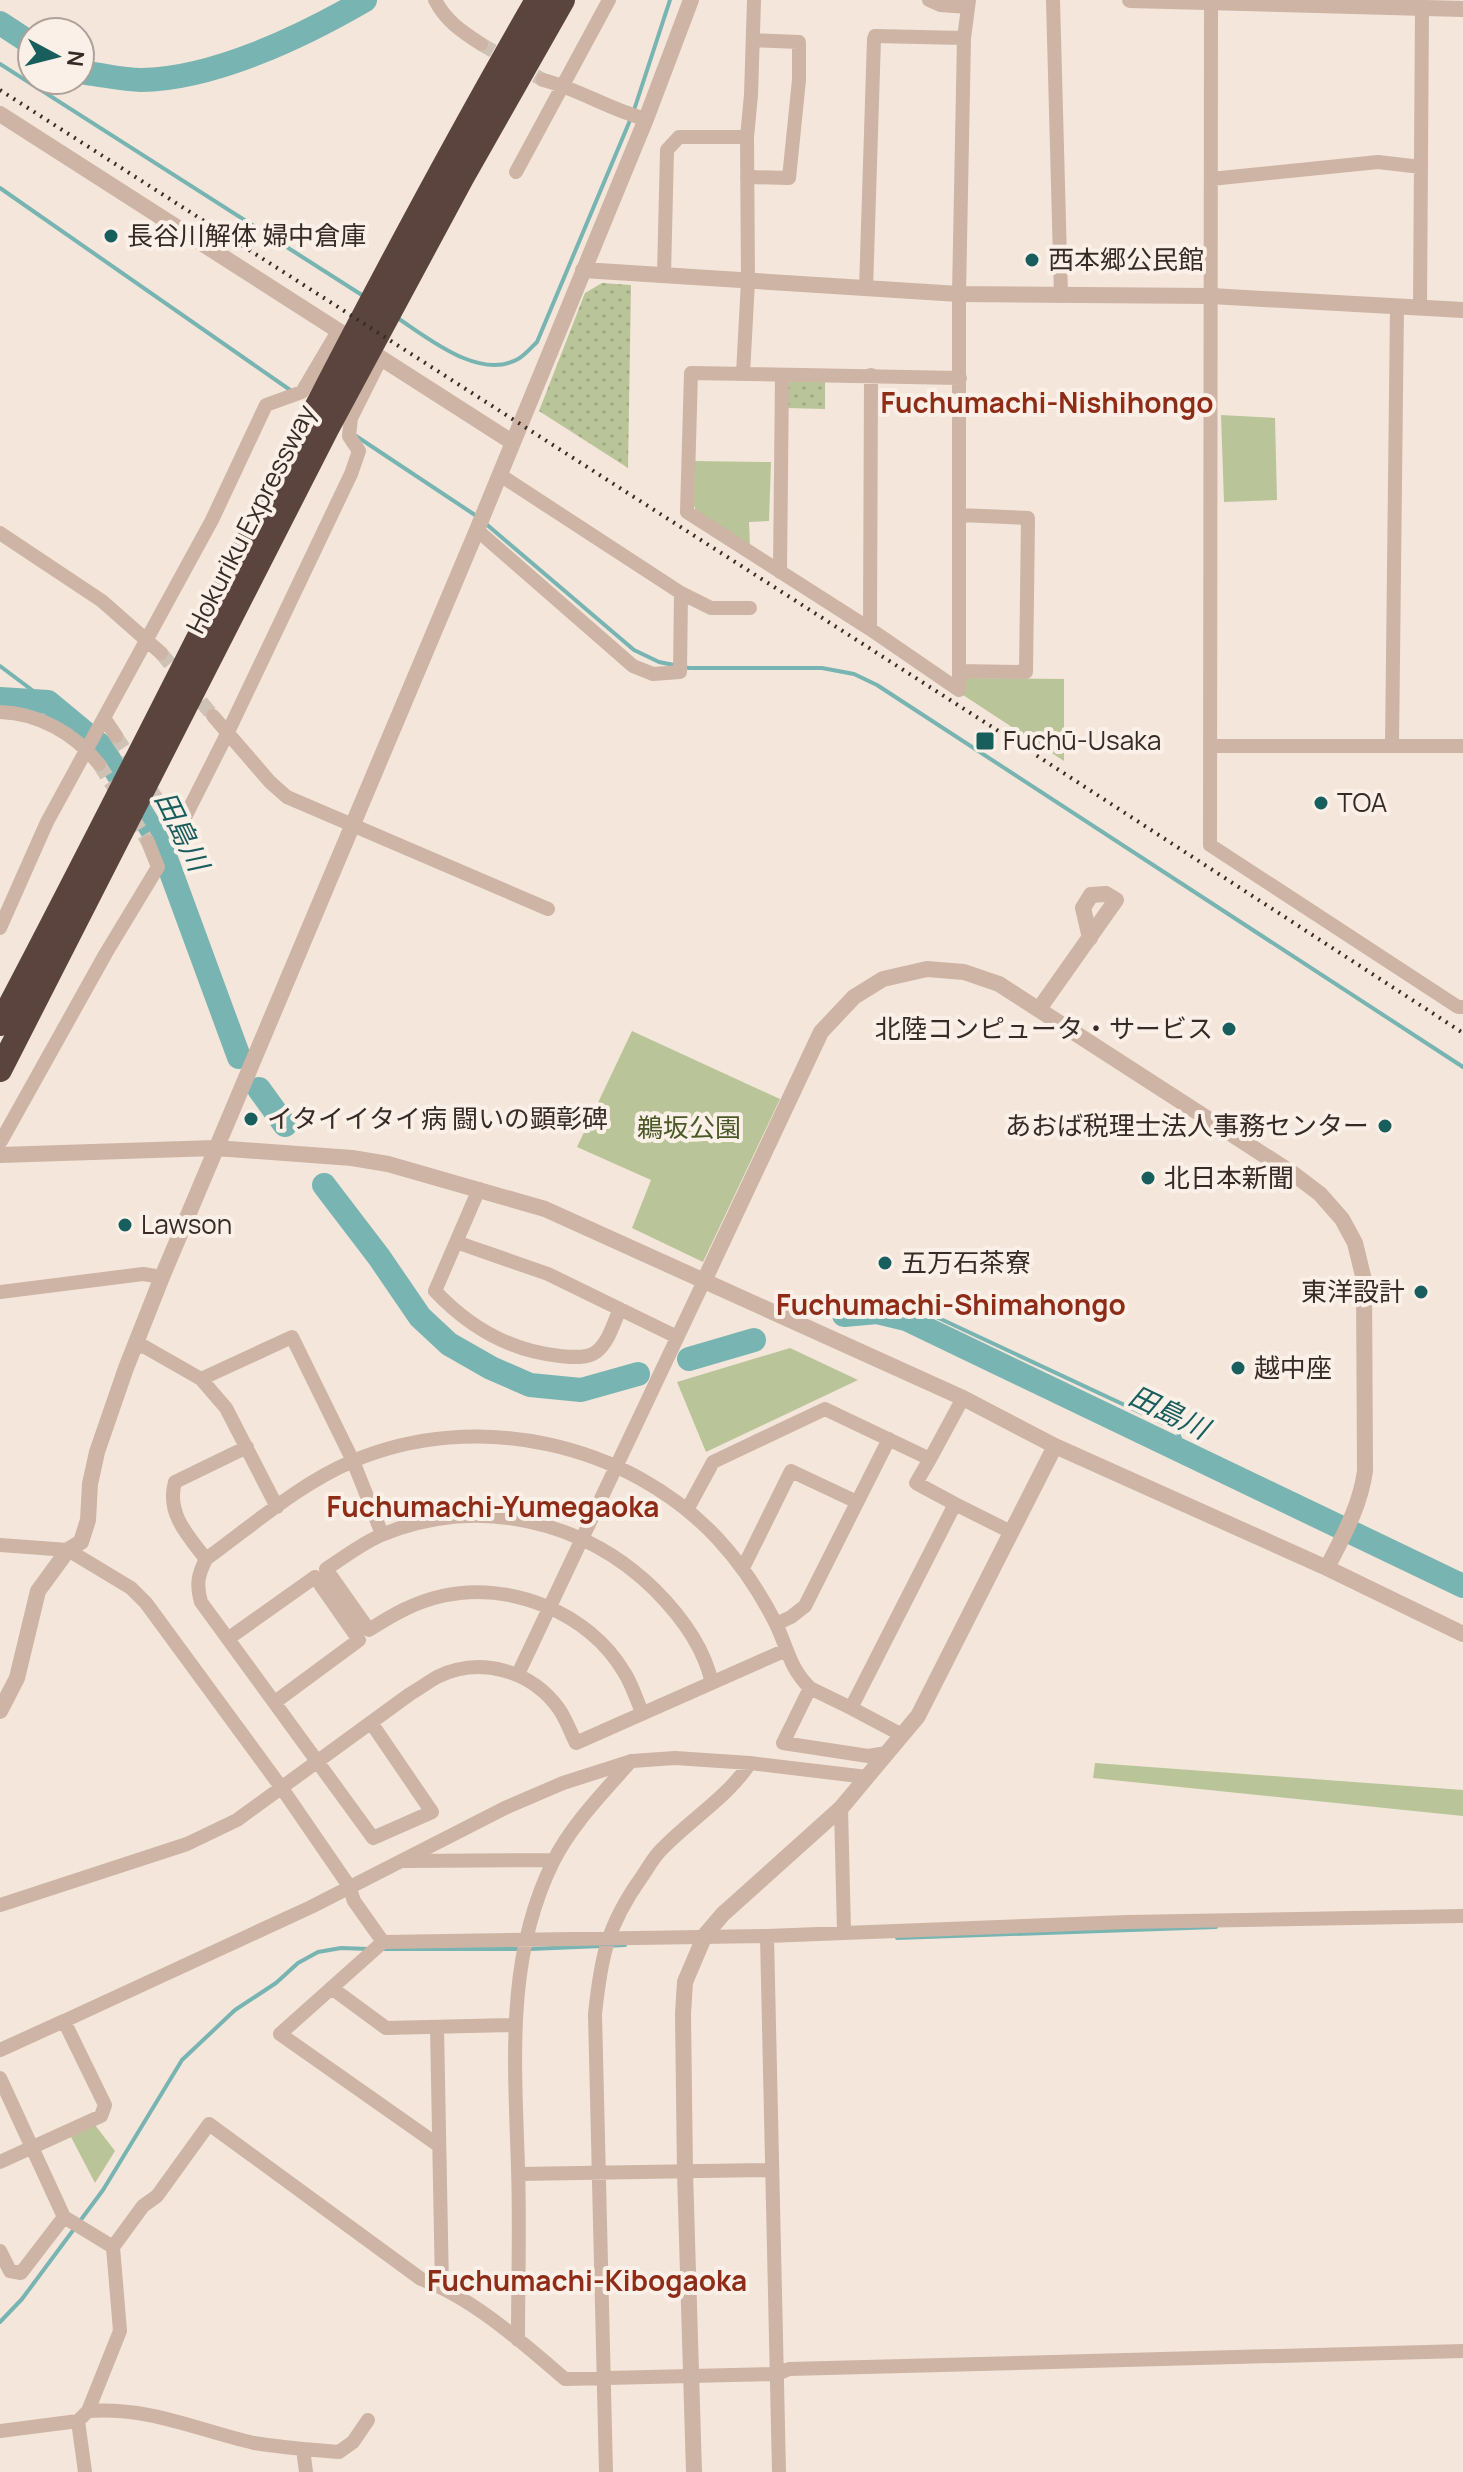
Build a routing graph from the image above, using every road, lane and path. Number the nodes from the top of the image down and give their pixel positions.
1 (435, 0) edge
2 (537, 0) edge
3 (563, 0) edge
4 (609, 0) edge
5 (754, 0) edge
6 (929, 0) edge
7 (1053, 0) edge
8 (1130, 0) edge
9 (694, 2) edge
10 (1211, 2) junction
11 (969, 4) edge
12 (1422, 8) junction
13 (1463, 9) edge
14 (964, 38) junction
15 (753, 40) junction
16 (481, 44) tunnel mouth
17 (543, 80) tunnel mouth
18 (564, 85) junction
19 (0, 114) edge
20 (646, 119) junction
21 (747, 137) junction
22 (1421, 167) junction
23 (516, 172) dead end
24 (747, 177) junction
25 (1211, 179) junction
26 (583, 270) junction
27 (664, 275) junction
28 (748, 281) junction
29 (866, 289) junction
30 (388, 290) junction
31 (959, 294) junction
32 (1061, 296) junction
33 (1211, 296) junction
34 (1397, 306) junction
35 (1420, 308) junction
36 (1463, 310) edge
37 (338, 331) junction
38 (381, 358) junction
39 (743, 374) junction
40 (782, 375) junction
41 (871, 375) junction
42 (960, 378) junction
43 (318, 424) junction
44 (512, 442) junction
45 (500, 475) junction
46 (960, 515) junction
47 (477, 530) junction
48 (0, 533) edge
49 (780, 572) junction
50 (681, 593) junction
51 (750, 608) dead end
52 (870, 629) junction
53 (146, 639) junction
54 (161, 653) tunnel mouth
55 (959, 671) junction
56 (0, 712) edge
57 (213, 716) tunnel mouth
58 (104, 718) junction
59 (227, 734) junction
60 (116, 736) tunnel mouth
61 (1211, 746) junction
62 (1392, 746) junction
63 (1463, 746) edge
64 (87, 749) junction
65 (99, 764) tunnel mouth
66 (166, 813) dead end
67 (354, 827) junction
68 (148, 842) tunnel mouth
69 (548, 909) dead end
70 (0, 928) edge
71 (1090, 938) dead end
72 (1463, 1007) edge
73 (1039, 1009) junction
74 (0, 1024) edge
75 (0, 1070) edge
76 (1, 1141) edge
77 (215, 1148) junction
78 (0, 1155) edge
79 (479, 1189) junction
80 (456, 1242) junction
81 (162, 1277) junction
82 (704, 1281) junction
83 (0, 1292) edge
84 (620, 1309) junction
85 (677, 1337) junction
86 (135, 1346) junction
87 (201, 1379) junction
88 (963, 1398) junction
89 (889, 1439) junction
90 (1055, 1446) junction
91 (247, 1447) junction
92 (930, 1459) junction
93 (353, 1461) junction
94 (617, 1468) junction
95 (857, 1502) junction
96 (955, 1504) junction
97 (277, 1507) junction
98 (687, 1510) junction
99 (1011, 1532) junction
100 (382, 1534) junction
101 (584, 1539) junction
102 (0, 1545) edge
103 (68, 1550) junction
104 (206, 1559) junction
105 (743, 1568) junction
106 (1327, 1568) junction
107 (551, 1608) junction
108 (776, 1624) junction
109 (1463, 1634) edge
110 (229, 1638) junction
111 (786, 1650) junction
112 (518, 1674) junction
113 (712, 1683) junction
114 (810, 1688) junction
115 (275, 1702) junction
116 (851, 1708) junction
117 (0, 1711) edge
118 (642, 1712) junction
119 (372, 1724) junction
120 (902, 1735) junction
121 (783, 1743) junction
122 (887, 1753) junction
123 (319, 1761) junction
124 (632, 1761) junction
125 (750, 1763) junction
126 (781, 1766) junction
127 (867, 1777) junction
128 (281, 1787) junction
129 (841, 1808) junction
130 (554, 1860) junction
131 (401, 1861) junction
132 (349, 1886) junction
133 (0, 1905) edge
134 (1463, 1916) edge
135 (844, 1932) junction
136 (705, 1935) junction
137 (767, 1936) junction
138 (607, 1938) junction
139 (525, 1939) junction
140 (383, 1942) junction
141 (333, 1989) junction
142 (64, 2021) junction
143 (514, 2025) junction
144 (437, 2027) junction
145 (0, 2050) edge
146 (0, 2078) edge
147 (438, 2145) junction
148 (32, 2148) junction
149 (0, 2162) edge
150 (771, 2170) junction
151 (685, 2172) junction
152 (518, 2174) junction
153 (600, 2175) junction
154 (64, 2217) junction
155 (113, 2247) junction
156 (0, 2251) edge
157 (442, 2287) junction
158 (518, 2340) junction
159 (1463, 2351) edge
160 (777, 2374) junction
161 (691, 2375) junction
162 (602, 2379) junction
163 (83, 2416) junction
164 (368, 2420) dead end
165 (0, 2431) edge
166 (303, 2449) junction
167 (85, 2472) edge
168 (306, 2472) edge
169 (606, 2472) edge
170 (694, 2472) edge
171 (779, 2472) edge

1 - 16 street
2 - 30 highway, Hokuriku Expressway
3 - 30 highway, Hokuriku Expressway
4 - 18 street
5 - 15 street
6 - 11 street
7 - 32 street
8 - 10 street
9 - 20 street
10 - 12 street
10 - 25 street
11 - 14 street
12 - 13 street
12 - 22 street
14 - 29 street
14 - 31 street
15 - 21 street
15 - 24 street
17 - 18 street
18 - 20 street
18 - 23 street
19 - 37 street
20 - 26 street
21 - 24 street
21 - 27 street
22 - 25 street
22 - 35 street
24 - 28 street
25 - 33 street
26 - 27 street
26 - 44 street
27 - 28 street
28 - 29 street
28 - 39 street
29 - 31 street
30 - 43 highway, Hokuriku Expressway
31 - 32 street
31 - 42 street
32 - 33 street
33 - 34 street
33 - 61 street
34 - 35 street
34 - 62 street
35 - 36 street
37 - 38 street
37 - 53 street
38 - 44 street
38 - 59 street
39 - 40 street
39 - 49 street
40 - 41 street
40 - 49 street
41 - 42 street
41 - 52 street
42 - 46 street
43 - 74 highway, Hokuriku Expressway
43 - 75 highway, Hokuriku Expressway
44 - 45 street
45 - 47 street
45 - 50 street
46 - 55 street
46 - 55 street
47 - 50 street
47 - 67 street
48 - 53 street
49 - 52 street
50 - 51 street
52 - 55 street
53 - 54 street
53 - 58 street
56 - 64 street
57 - 59 street
58 - 60 street
58 - 64 street
59 - 66 street
59 - 67 street
61 - 62 street
61 - 72 street
62 - 63 street
64 - 65 street
64 - 70 street
67 - 69 street
67 - 77 street
68 - 76 street
71 - 73 street
73 - 82 street
73 - 106 street
77 - 78 street
77 - 79 street
77 - 81 street
79 - 80 street
79 - 82 street
80 - 84 street
80 - 84 street
81 - 83 street
81 - 86 street
82 - 85 street
82 - 88 street
84 - 85 street
85 - 94 street
86 - 87 street
86 - 103 street
87 - 91 street
87 - 93 street
88 - 90 street
88 - 92 street
89 - 92 street
89 - 95 street
89 - 98 street
90 - 99 street
90 - 106 street
91 - 97 street
91 - 104 street
92 - 96 street
93 - 94 street
93 - 97 street
93 - 100 street
94 - 98 street
94 - 101 street
95 - 105 street
95 - 108 street
96 - 99 street
96 - 116 street
97 - 104 street
98 - 105 street
99 - 120 street
100 - 101 street
100 - 107 street
101 - 107 street
101 - 113 street
102 - 103 street
103 - 117 street
103 - 128 street
104 - 110 street
105 - 108 street
106 - 109 street
107 - 112 street
107 - 118 street
108 - 111 street
110 - 115 street
110 - 115 street
111 - 113 street
111 - 114 street
112 - 118 street
112 - 119 street
113 - 118 street
114 - 116 street
114 - 121 street
115 - 123 street
116 - 120 street
119 - 123 street
119 - 123 street
120 - 122 street
121 - 122 street
121 - 126 street
122 - 127 street
123 - 128 street
124 - 125 street
124 - 130 street
124 - 131 street
125 - 126 street
125 - 138 street
126 - 127 street
127 - 129 street
128 - 132 street
128 - 133 street
129 - 135 street
129 - 136 street
130 - 131 street
130 - 139 street
131 - 132 street
132 - 140 street
132 - 142 street
134 - 135 street
135 - 137 street
136 - 137 street
136 - 138 street
136 - 151 street
137 - 150 street
138 - 139 street
138 - 153 street
139 - 140 street
139 - 143 street
140 - 141 street
141 - 144 street
141 - 147 street
142 - 145 street
142 - 148 street
143 - 144 street
143 - 152 street
144 - 147 street
146 - 148 street
147 - 157 street
148 - 149 street
148 - 154 street
150 - 151 street
150 - 160 street
151 - 153 street
151 - 161 street
152 - 153 street
152 - 158 street
153 - 162 street
154 - 155 street
154 - 156 street
155 - 157 street
155 - 163 street
157 - 158 street
158 - 162 street
159 - 160 street
160 - 161 street
160 - 171 street
161 - 162 street
161 - 170 street
162 - 169 street
163 - 165 street
163 - 166 street
163 - 167 street
164 - 166 street
166 - 168 street

